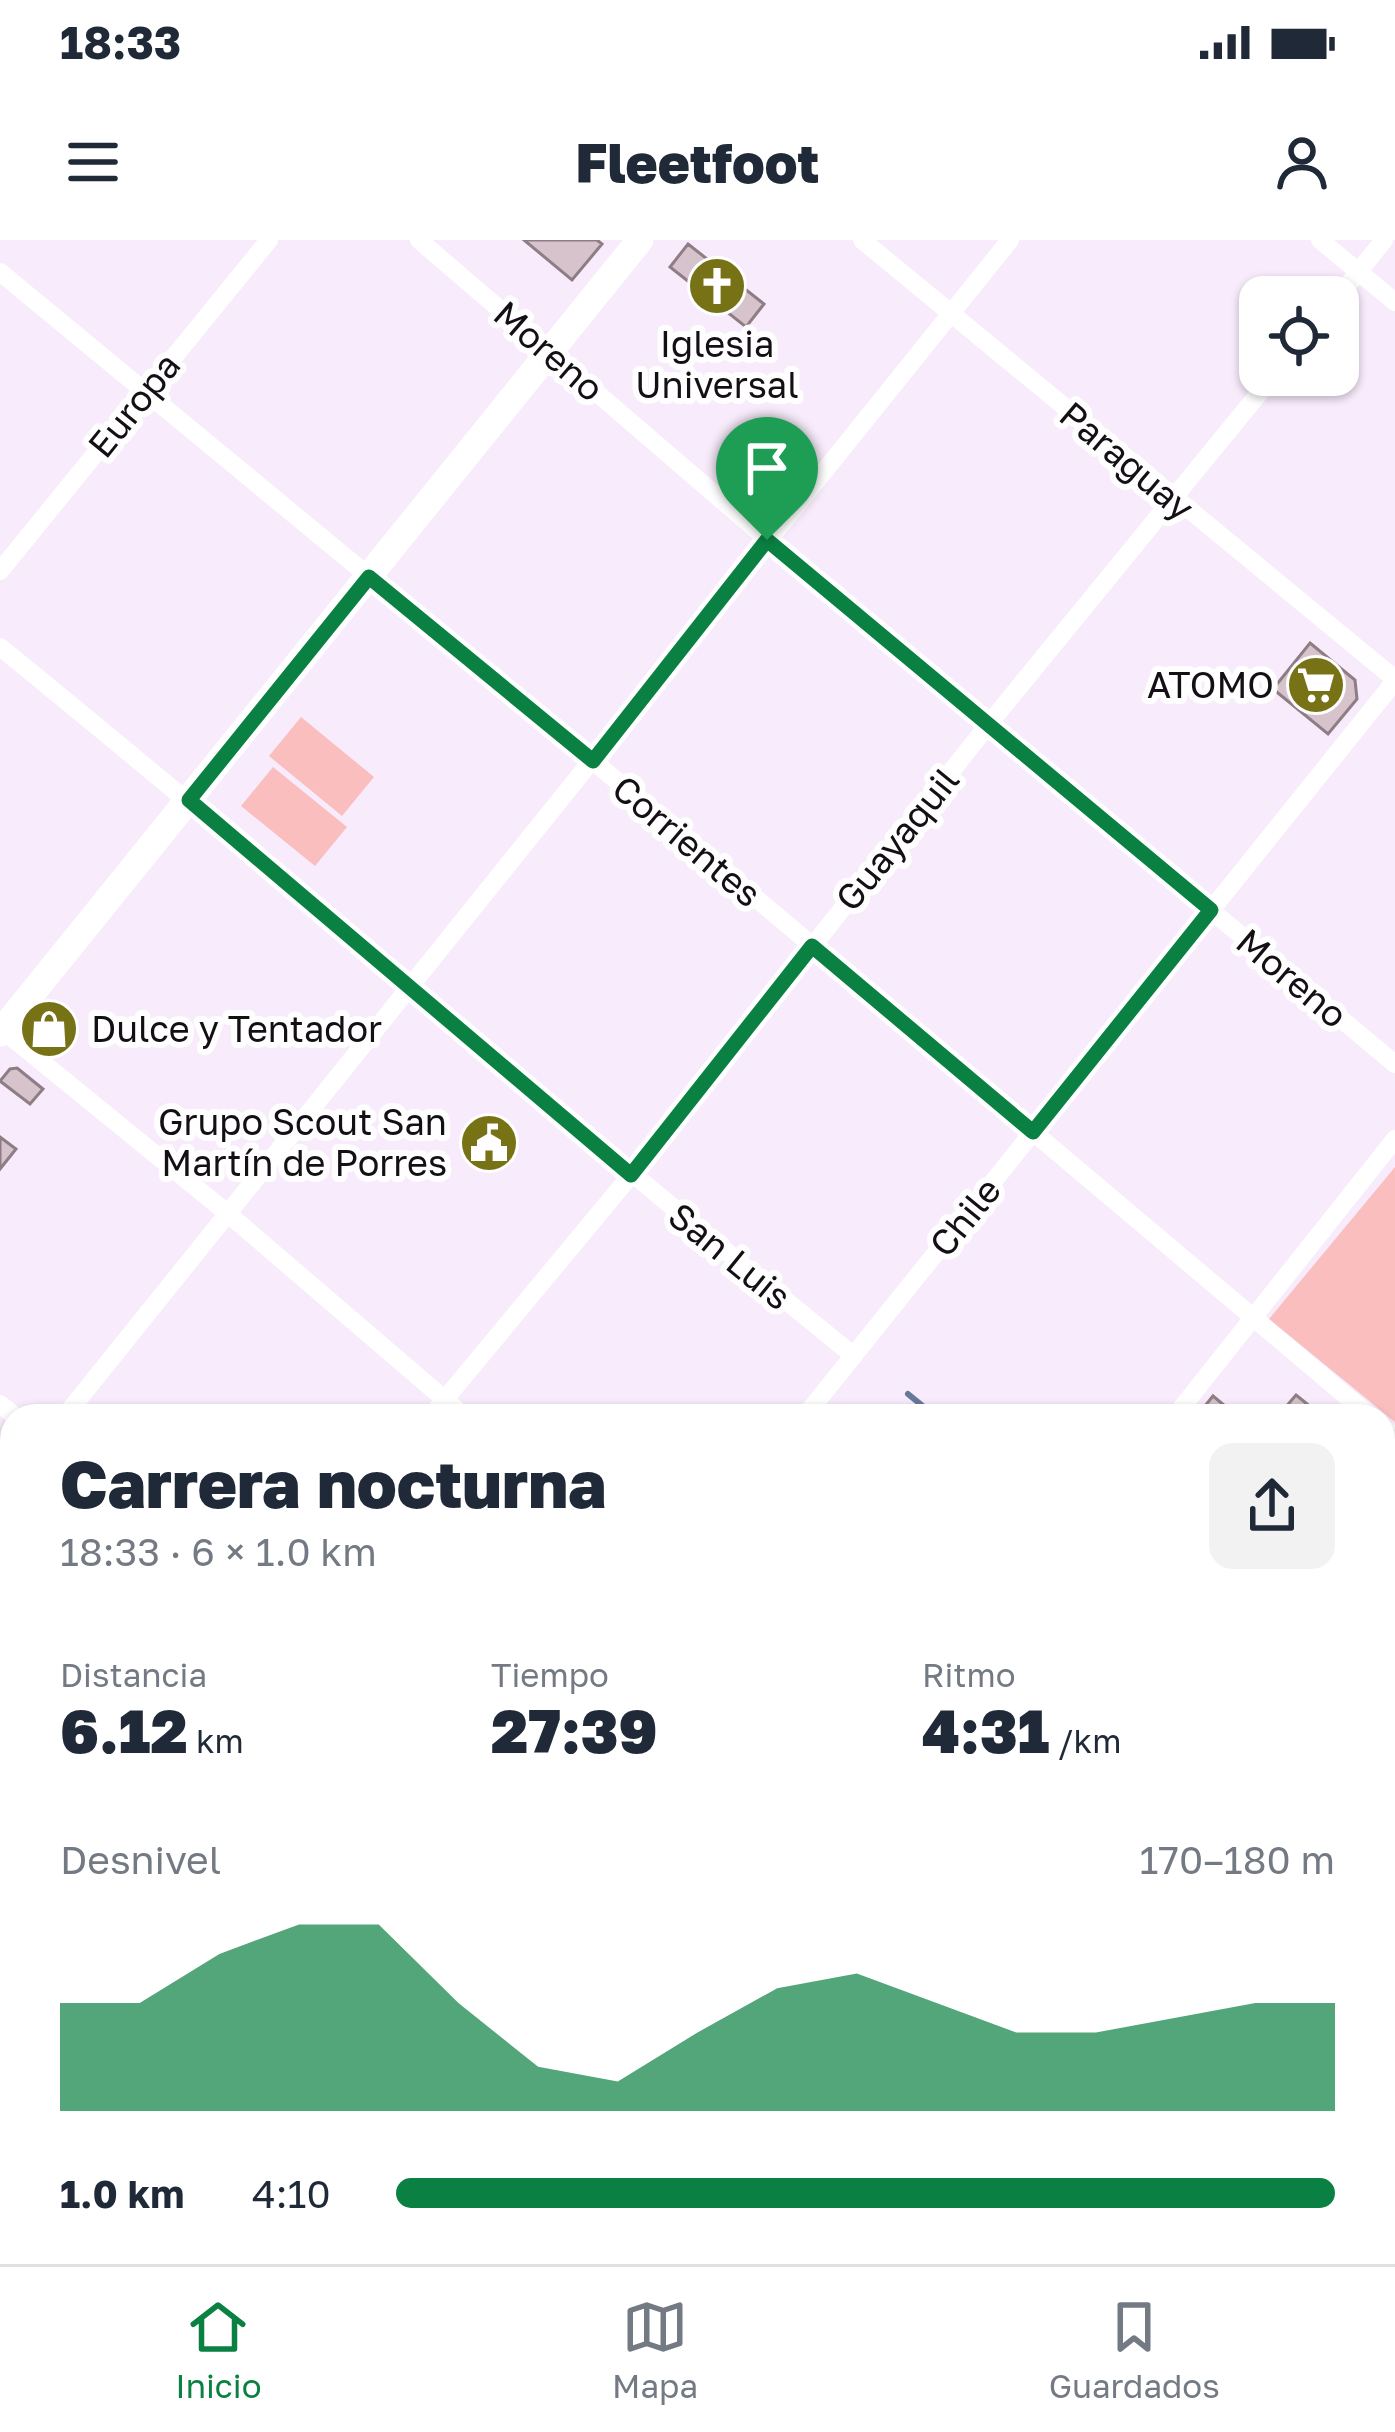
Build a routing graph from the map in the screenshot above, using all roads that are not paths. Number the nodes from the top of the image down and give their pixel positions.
1 (269, 240) edge
2 (419, 240) edge
3 (640, 240) edge
4 (862, 240) edge
5 (1010, 240) edge
6 (1320, 240) edge
7 (1384, 240) edge
8 (0, 272) edge
9 (1358, 272) junction
10 (1355, 276) edge
11 (1395, 302) edge
12 (950, 314) junction
13 (550, 352) junction
14 (146, 391) junction
15 (1257, 396) edge
16 (1173, 499) junction
17 (767, 540) junction
18 (0, 571) edge
19 (369, 577) junction
20 (0, 647) edge
21 (1395, 680) edge
22 (988, 724) junction
23 (593, 761) junction
24 (189, 800) junction
25 (1211, 910) junction
26 (812, 946) junction
27 (409, 989) junction
28 (1, 1031) edge
29 (1395, 1064) edge
30 (1033, 1132) junction
31 (1395, 1139) edge
32 (631, 1175) junction
33 (226, 1212) junction
34 (1255, 1317) junction
35 (854, 1356) junction
36 (444, 1400) junction
37 (74, 1404) edge
38 (441, 1404) edge
39 (449, 1404) edge
40 (816, 1404) edge
41 (1185, 1404) edge
42 (1356, 1404) edge

1 - 14 street, Europa
2 - 13 street, Moreno
3 - 13 main road
4 - 12 street, Paraguay
5 - 12 street
6 - 9 street
7 - 9 street
8 - 14 street, Corrientes
9 - 10 street
9 - 11 street
12 - 16 street, Paraguay
12 - 17 street
13 - 17 street, Moreno
13 - 19 main road
14 - 18 street, Europa
14 - 19 street, Corrientes
15 - 16 street, Guayaquil
16 - 21 street, Paraguay
16 - 22 street, Guayaquil
17 - 22 street, Moreno
17 - 23 street
19 - 23 street, Corrientes
19 - 24 main road
20 - 24 street, San Luis
21 - 25 street, Chile
22 - 25 street, Moreno
22 - 26 street, Guayaquil
23 - 26 street, Corrientes
23 - 27 street
24 - 27 street, San Luis
24 - 28 main road
25 - 29 street, Moreno
25 - 30 street, Chile
26 - 30 street, Corrientes
26 - 32 street, Guayaquil
27 - 32 street, San Luis
27 - 33 street
28 - 33 street
30 - 34 street, Corrientes
30 - 35 street, Chile
31 - 34 street
32 - 35 street, San Luis
32 - 36 street, Guayaquil
33 - 36 street
33 - 37 street
34 - 41 street
34 - 42 street, Corrientes
35 - 40 street, Chile
36 - 38 street, Guayaquil
36 - 39 street

